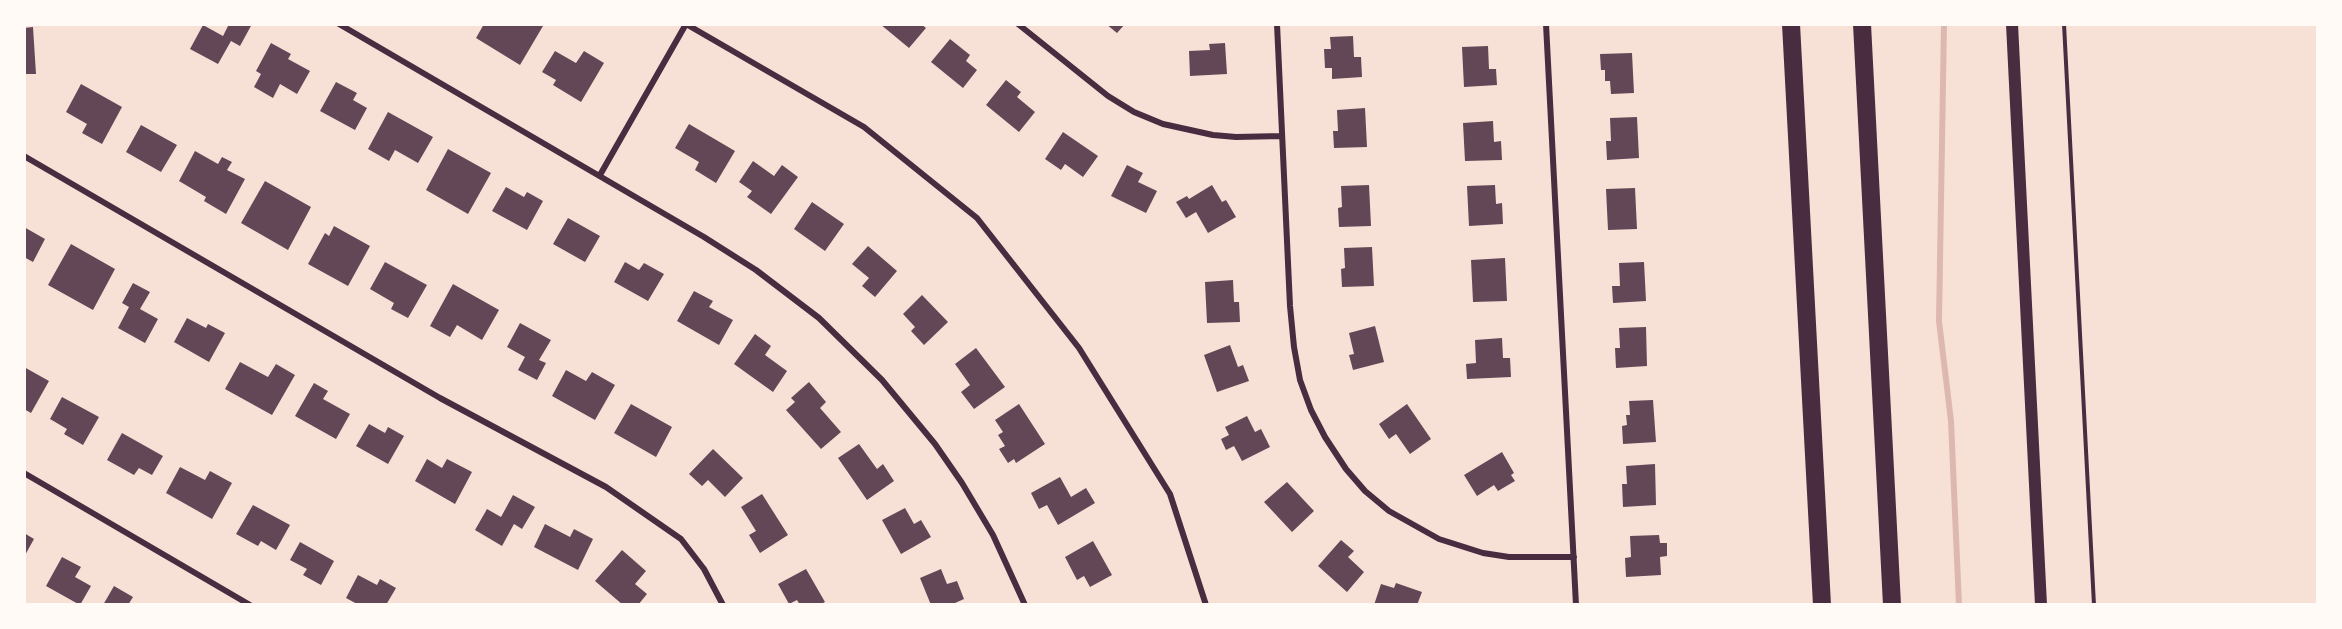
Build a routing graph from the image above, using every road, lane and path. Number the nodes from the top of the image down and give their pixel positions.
1 (339, 24) edge
2 (686, 24) edge
3 (1018, 24) edge
4 (1276, 24) edge
5 (1546, 24) edge
6 (1791, 24) edge
7 (1862, 24) edge
8 (2012, 24) edge
9 (2064, 24) edge
10 (1282, 136) junction
11 (24, 156) edge
12 (600, 175) junction
13 (24, 473) edge
14 (1574, 557) junction
15 (250, 605) edge
16 (723, 605) edge
17 (1025, 605) edge
18 (1206, 605) edge
19 (1576, 605) edge
20 (1822, 605) edge
21 (1892, 605) edge
22 (2041, 605) edge
23 (2094, 605) edge

1 - 12 street
2 - 12 street
2 - 18 street
3 - 10 street
4 - 10 street
5 - 14 street
6 - 20 highway
7 - 21 highway
8 - 22 main road
9 - 23 path
10 - 14 street
11 - 16 street
12 - 17 street
13 - 15 street
14 - 19 street

